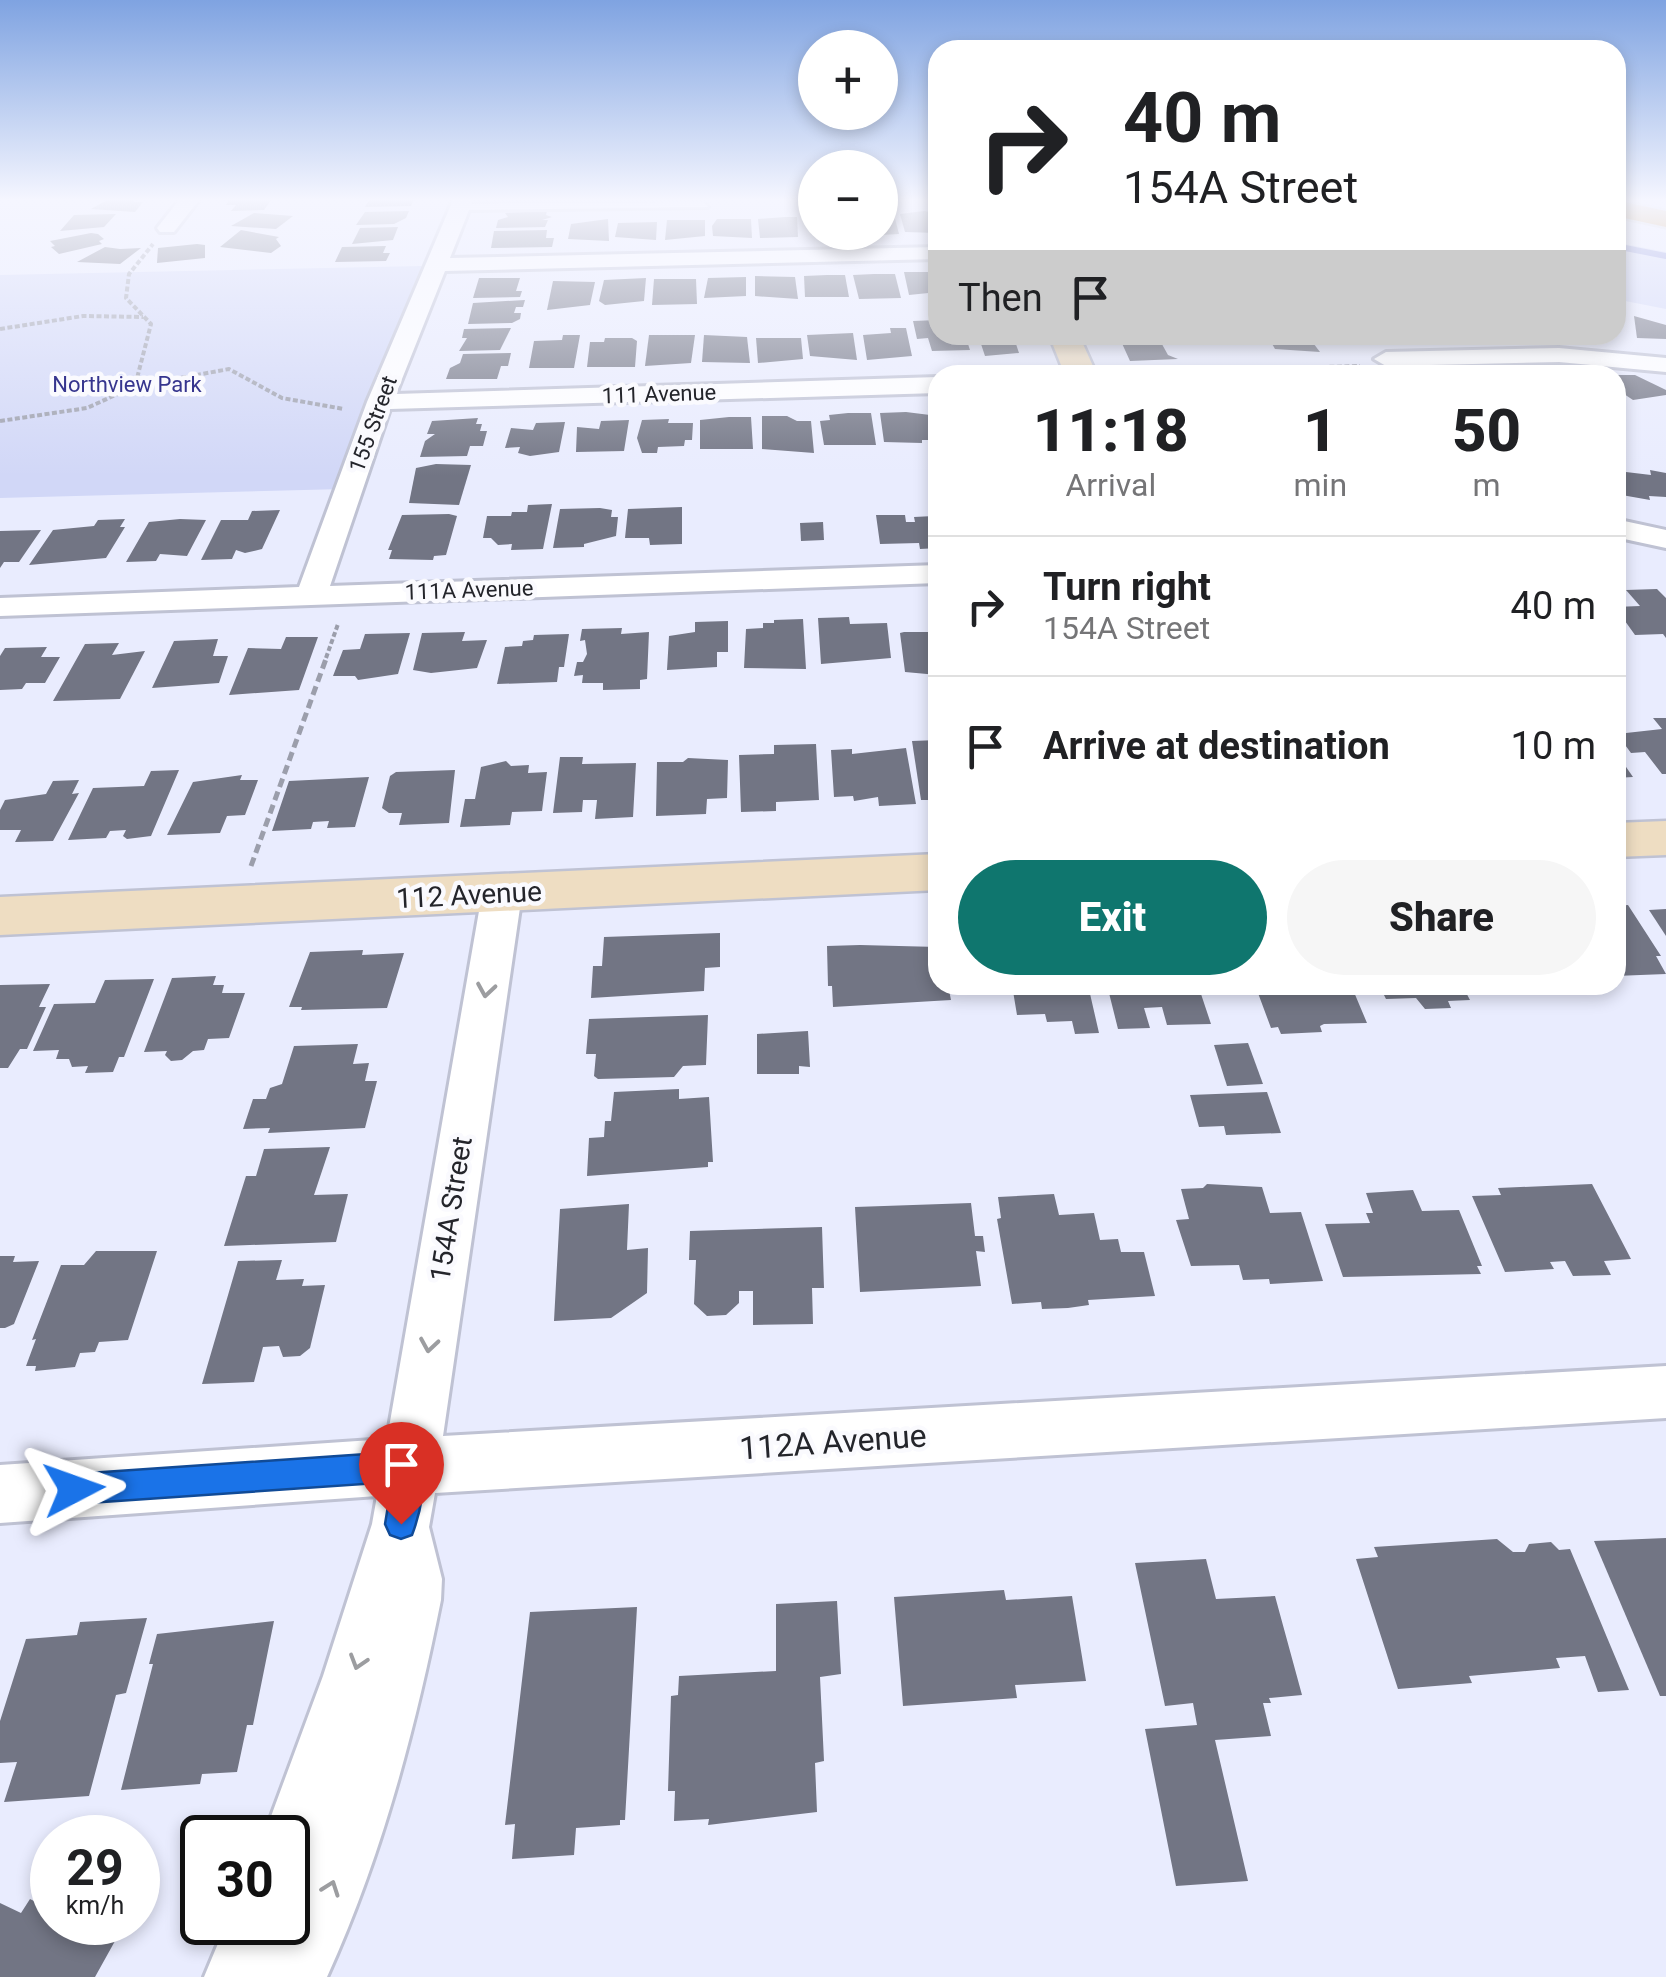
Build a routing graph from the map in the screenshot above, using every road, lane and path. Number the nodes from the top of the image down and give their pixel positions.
1 (127, 292) edge
2 (423, 292) edge
3 (143, 317) junction
4 (0, 329) edge
5 (1072, 345) edge
6 (1088, 365) edge
7 (1412, 365) edge
8 (1666, 365) edge
9 (928, 385) edge
10 (135, 386) junction
11 (367, 406) junction
12 (0, 421) edge
13 (1626, 531) edge
14 (1666, 540) edge
15 (928, 574) edge
16 (311, 596) junction
17 (0, 606) edge
18 (344, 607) dead end
19 (1666, 838) edge
20 (1626, 840) edge
21 (928, 873) edge
22 (248, 874) dead end
23 (502, 894) junction
24 (0, 916) edge
25 (1666, 1392) edge
26 (0, 1494) edge
27 (405, 1495) junction
28 (305, 1815) edge
29 (270, 1952) edge

1 - 3 path
2 - 11 street, 155 Street
3 - 4 path
3 - 10 path
5 - 6 street
7 - 8 street
9 - 11 street, 111 Avenue
10 - 11 path
10 - 12 path
11 - 16 street, 155 Street
13 - 14 street
15 - 16 street, 111A Avenue
16 - 17 street, 111A Avenue
18 - 22 path
19 - 20 street
21 - 23 street, 112 Avenue
23 - 24 street, 112 Avenue
23 -> 27 street, 154A Street
25 - 27 street, 112A Avenue
26 - 27 street, 112A Avenue
27 -> 28 street, 154A Street
29 -> 27 street, 154A Street

